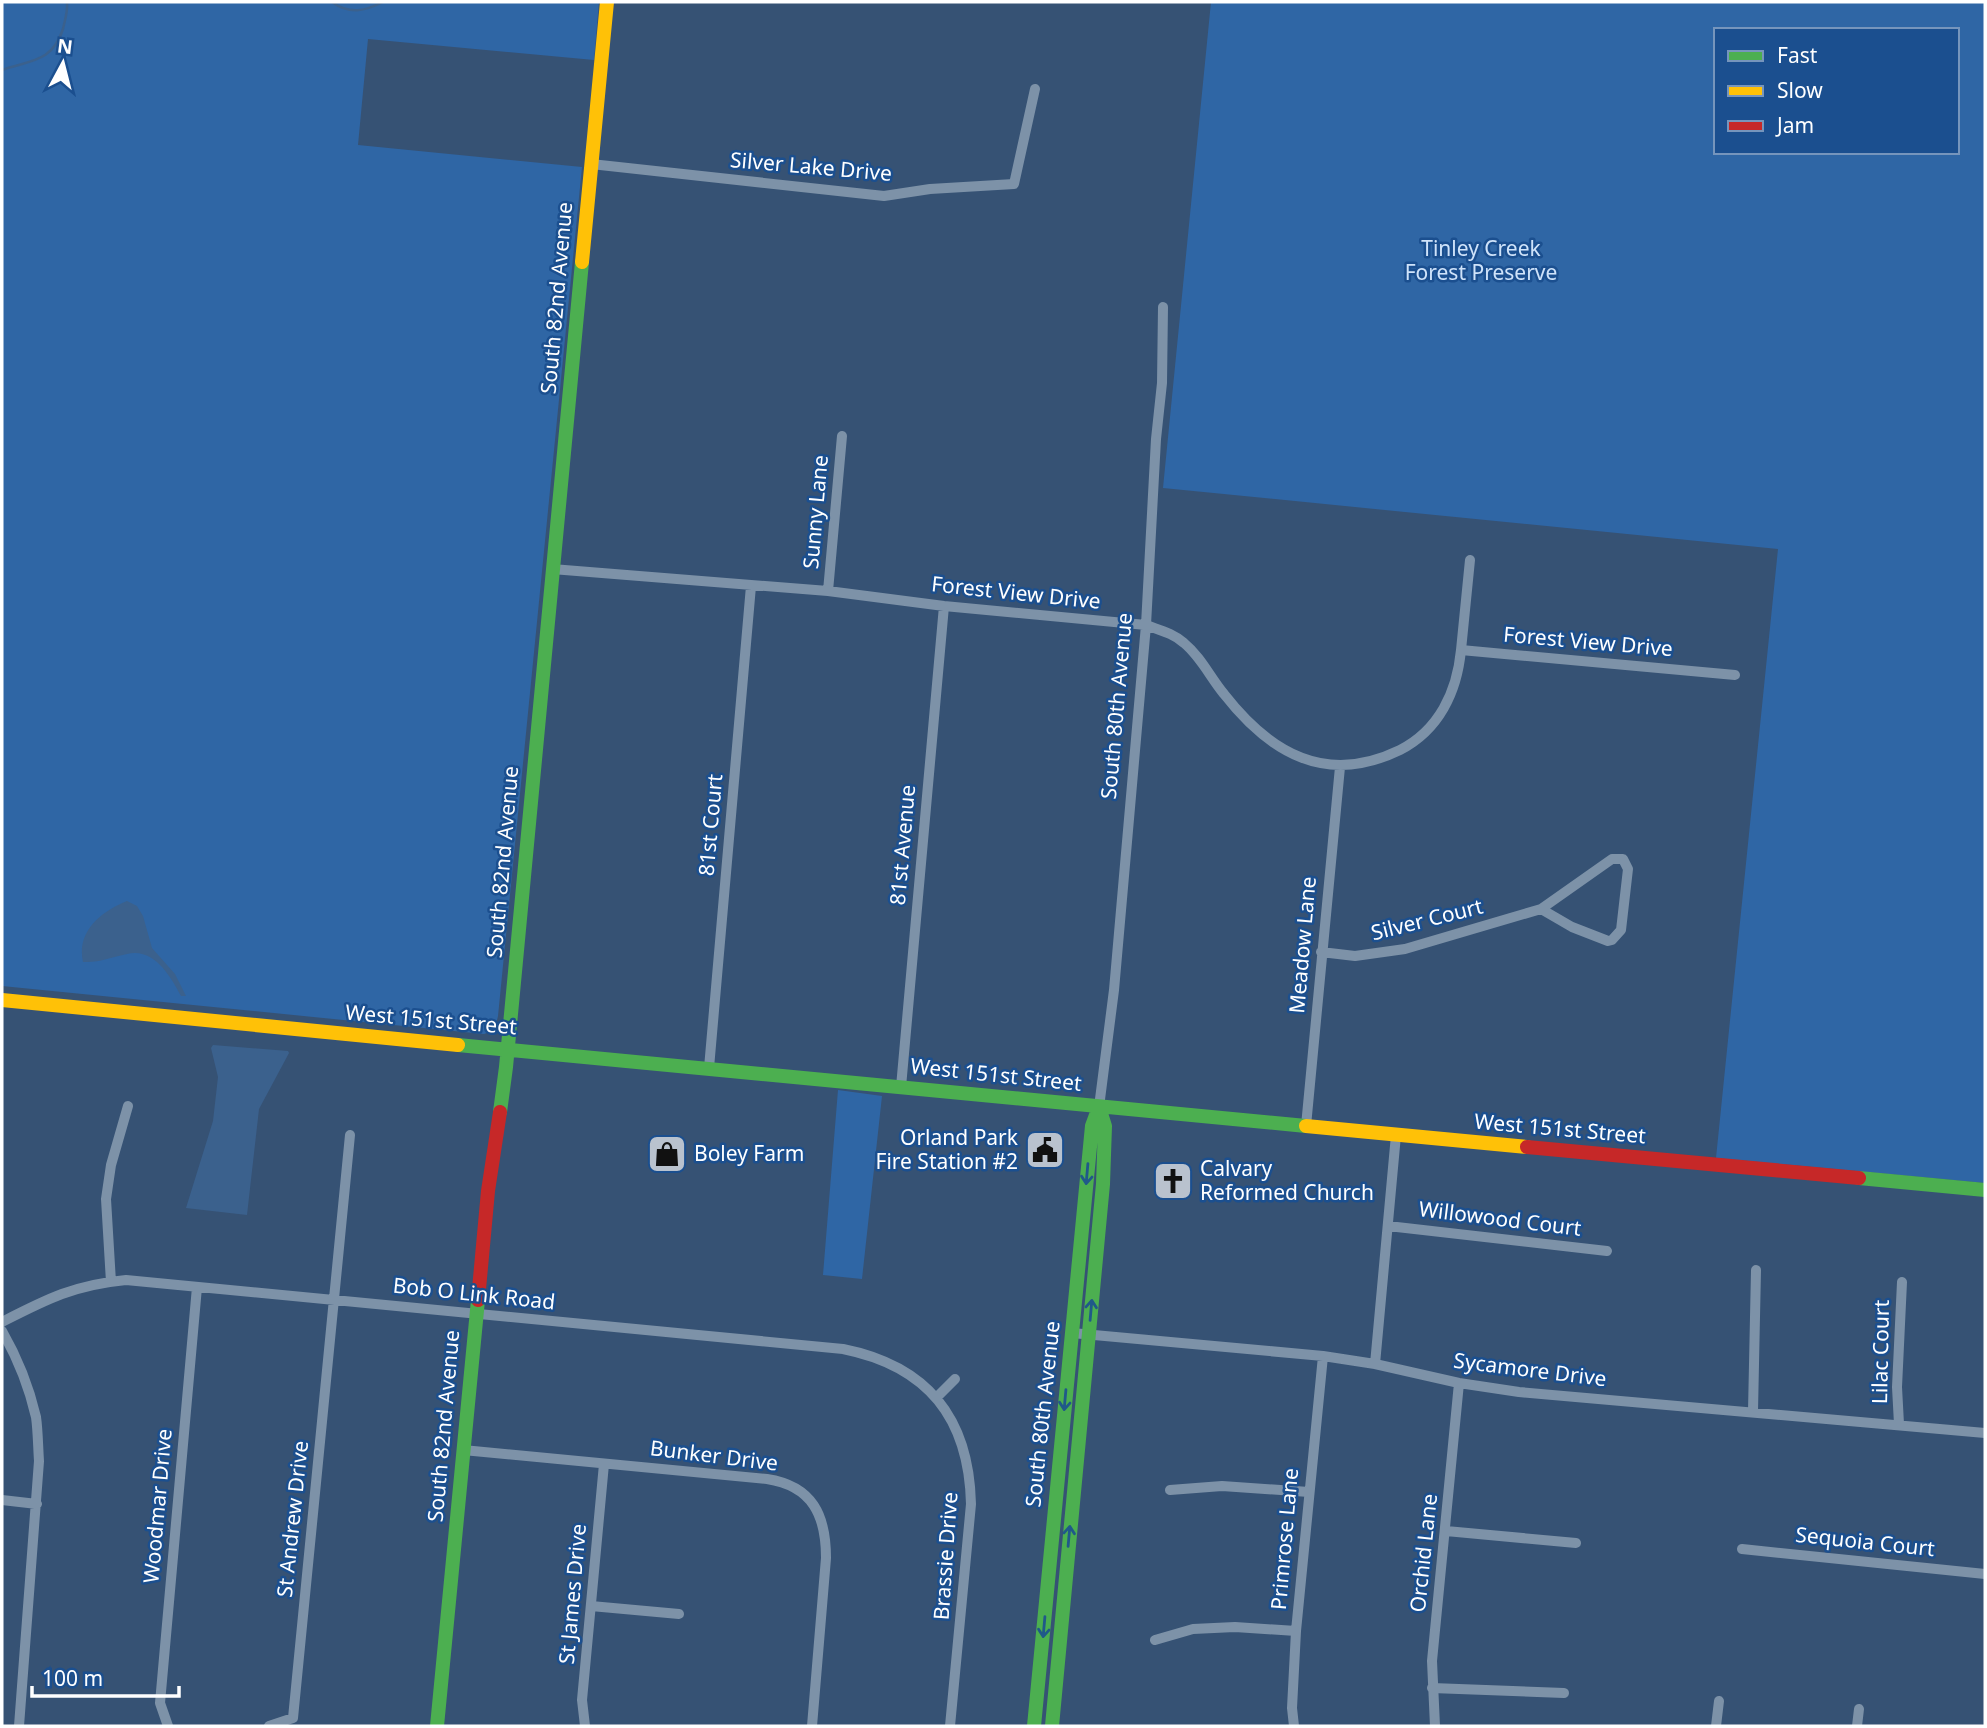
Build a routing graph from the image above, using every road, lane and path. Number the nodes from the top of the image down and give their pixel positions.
1 (607, 2) edge
2 (1035, 89) dead end
3 (591, 164) junction
4 (1163, 307) dead end
5 (842, 436) dead end
6 (1470, 560) dead end
7 (552, 569) junction
8 (751, 586) junction
9 (828, 591) junction
10 (944, 606) junction
11 (1146, 625) junction
12 (1461, 650) junction
13 (1735, 675) dead end
14 (1340, 767) junction
15 (1541, 909) junction
16 (1321, 952) junction
17 (2, 1000) edge
18 (506, 1048) junction
19 (709, 1068) junction
20 (901, 1087) junction
21 (128, 1106) dead end
22 (1099, 1107) junction
23 (1306, 1126) junction
24 (350, 1135) dead end
25 (1396, 1135) junction
26 (1985, 1190) edge
27 (1388, 1226) junction
28 (1607, 1251) dead end
29 (1756, 1270) dead end
30 (111, 1282) junction
31 (1902, 1282) dead end
32 (197, 1287) junction
33 (334, 1300) junction
34 (475, 1314) junction
35 (2, 1322) edge
36 (2, 1331) edge
37 (1072, 1333) junction
38 (1089, 1335) junction
39 (1323, 1356) junction
40 (1375, 1364) junction
41 (956, 1379) dead end
42 (1459, 1383) junction
43 (937, 1397) junction
44 (1753, 1411) junction
45 (1899, 1424) junction
46 (1985, 1433) edge
47 (463, 1450) junction
48 (604, 1464) junction
49 (1170, 1490) dead end
50 (1309, 1492) junction
51 (2, 1500) edge
52 (37, 1504) junction
53 (1446, 1531) junction
54 (1576, 1543) dead end
55 (1742, 1549) dead end
56 (1985, 1574) edge
57 (591, 1606) junction
58 (679, 1614) dead end
59 (1296, 1631) junction
60 (1155, 1640) dead end
61 (1432, 1688) junction
62 (1564, 1693) dead end
63 (1719, 1701) dead end
64 (1859, 1709) dead end
65 (19, 1726) edge
66 (168, 1726) edge
67 (270, 1726) edge
68 (437, 1726) edge
69 (585, 1726) edge
70 (812, 1726) edge
71 (950, 1726) edge
72 (1034, 1726) edge
73 (1052, 1726) edge
74 (1294, 1726) edge
75 (1435, 1726) edge
76 (1716, 1726) edge
77 (1857, 1726) edge

1 - 3 street, South 82nd Avenue
2 - 3 street, Silver Lake Drive
3 - 7 street, South 82nd Avenue
4 - 11 street, South 80th Avenue
5 - 9 street, Sunny Lane
6 - 12 street
7 - 8 street, Forest View Drive
7 - 18 street, South 82nd Avenue
8 - 9 street, Forest View Drive
8 - 19 street, 81st Court
9 - 10 street, Forest View Drive
10 - 11 street, Forest View Drive
10 - 20 street, 81st Avenue
11 - 14 street, Forest View Drive
11 - 22 street, South 80th Avenue
12 - 13 street, Forest View Drive
12 - 14 street, Forest View Drive
14 - 16 street, Meadow Lane
15 - 15 street, Silver Court
15 - 16 street, Silver Court
16 - 23 street, Meadow Lane
17 - 18 street, West 151st Street
18 - 19 street, West 151st Street
18 - 34 street, South 82nd Avenue
19 - 20 street, West 151st Street
20 - 22 street, West 151st Street
21 - 30 street
22 - 23 street, West 151st Street
22 -> 37 street, South 80th Avenue
38 -> 22 street, South 80th Avenue
23 - 25 street, West 151st Street
24 - 33 street
25 - 26 street, West 151st Street
25 - 27 street
27 - 28 street, Willowood Court
27 - 40 street
29 - 44 street
30 - 32 street, Bob O Link Road
30 - 35 street, Bob O Link Road
31 - 45 street, Lilac Court
32 - 33 street, Bob O Link Road
32 - 66 street, Woodmar Drive
33 - 34 street, Bob O Link Road
33 - 67 street, St Andrew Drive
34 - 43 street, Bob O Link Road
34 - 47 street, South 82nd Avenue
36 - 52 street
37 - 38 street, Sycamore Drive
37 -> 72 street, South 80th Avenue
38 - 39 street, Sycamore Drive
73 -> 38 street, South 80th Avenue
39 - 40 street, Sycamore Drive
39 - 50 street, Primrose Lane
40 - 42 street, Sycamore Drive
41 - 43 street
42 - 44 street, Sycamore Drive
42 - 53 street, Orchid Lane
43 - 71 street, Brassie Drive
44 - 45 street, Sycamore Drive
45 - 46 street, Sycamore Drive
47 - 48 street, Bunker Drive
47 - 68 street, South 82nd Avenue
48 - 57 street, St James Drive
48 - 70 street, Bunker Drive
49 - 50 street
50 - 59 street, Primrose Lane
51 - 52 street
52 - 65 street
53 - 54 street
53 - 61 street, Orchid Lane
55 - 56 street, Sequoia Court
57 - 58 street
57 - 69 street, St James Drive
59 - 60 street
59 - 74 street, Primrose Lane
61 - 62 street
61 - 75 street, Orchid Lane
63 - 76 street
64 - 77 street

